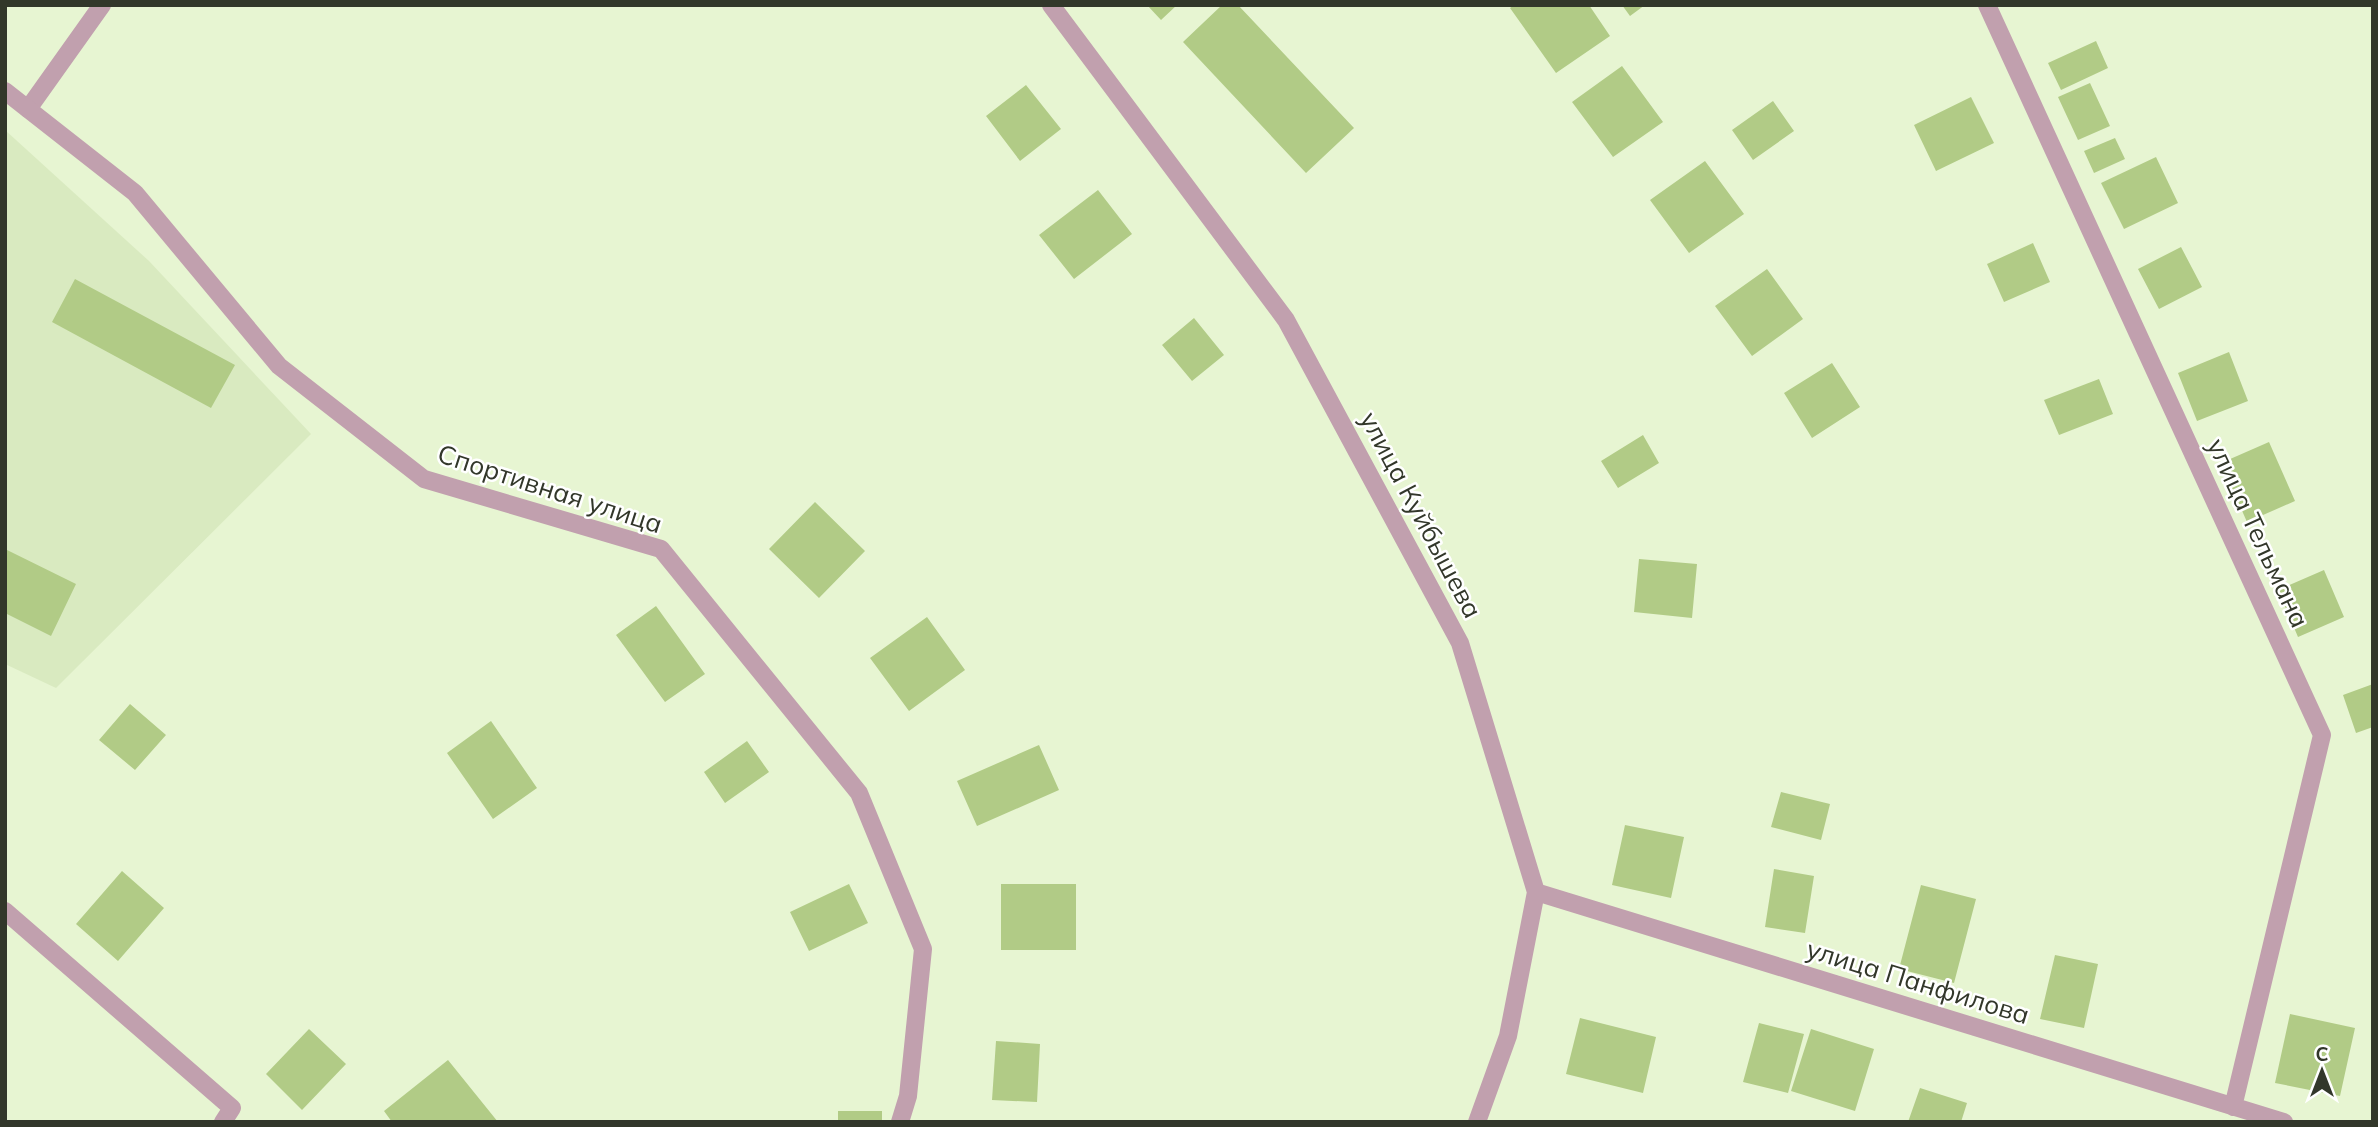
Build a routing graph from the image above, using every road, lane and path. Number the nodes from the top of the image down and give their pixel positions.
1 (102, 5) edge
2 (1051, 5) edge
3 (1987, 5) edge
4 (5, 91) edge
5 (28, 109) junction
6 (1536, 892) junction
7 (5, 911) edge
8 (2233, 1107) junction
9 (223, 1122) edge
10 (900, 1122) edge
11 (1477, 1122) edge
12 (2284, 1122) edge

1 - 5 street
2 - 6 street, улица Куйбышева
3 - 8 street, улица Тельмана
4 - 5 street, Спортивная улица
5 - 10 street, Спортивная улица
6 - 8 street, улица Панфилова
6 - 11 street, улица Куйбышева
7 - 9 street
8 - 12 street, улица Панфилова

